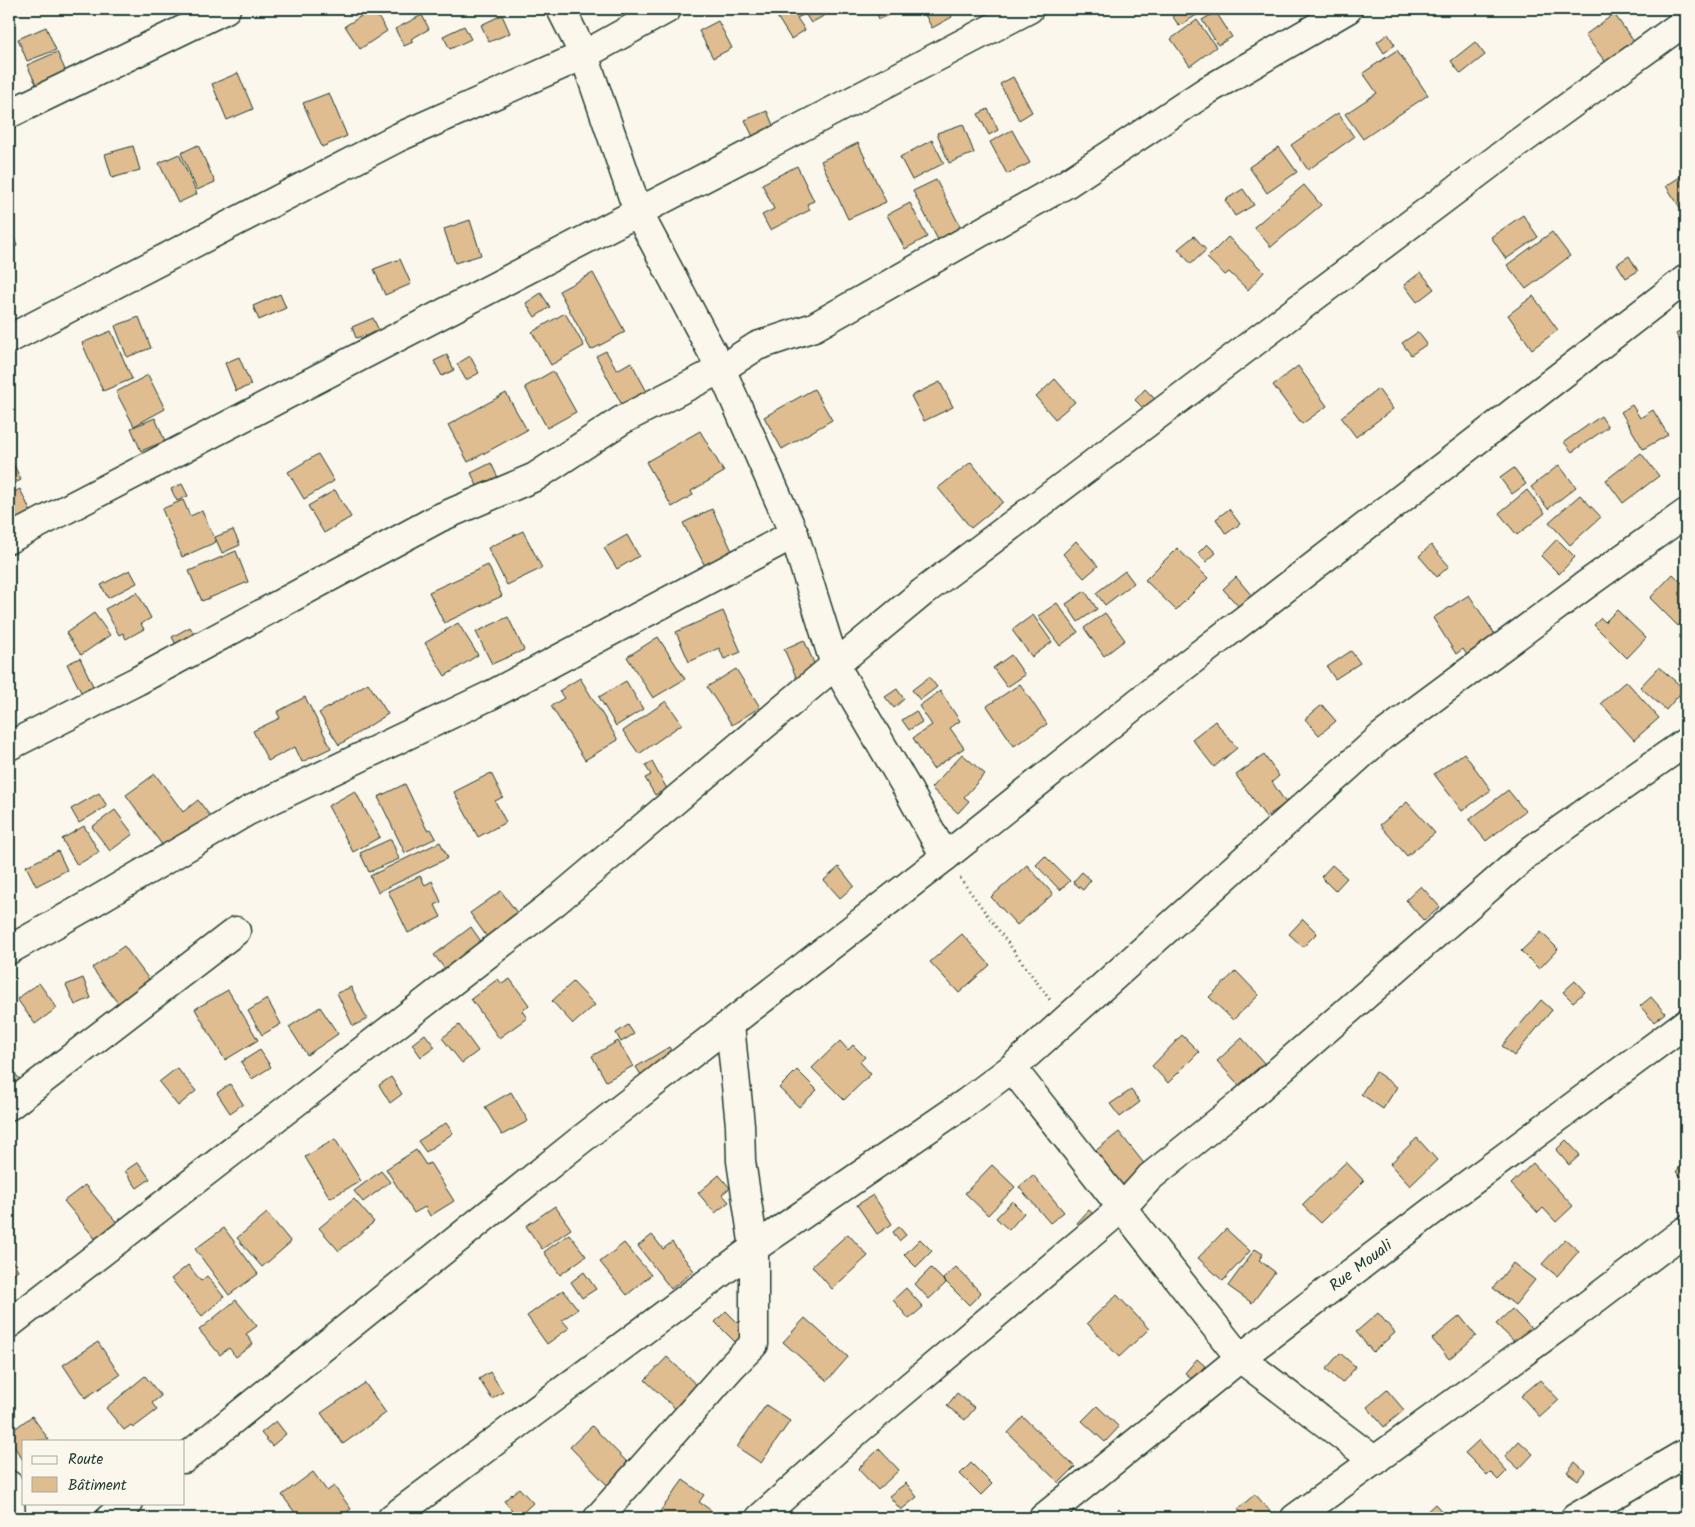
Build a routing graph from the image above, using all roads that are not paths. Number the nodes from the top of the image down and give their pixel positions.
1 (226, 9) edge
2 (561, 9) edge
3 (667, 9) edge
4 (1029, 9) edge
5 (1348, 9) edge
6 (1686, 21) edge
7 (584, 55) junction
8 (9, 114) edge
9 (638, 212) junction
10 (1686, 279) edge
11 (9, 339) edge
12 (721, 370) junction
13 (1686, 513) edge
14 (794, 534) junction
15 (9, 539) edge
16 (835, 664) junction
17 (1686, 742) edge
18 (9, 746) edge
19 (945, 857) junction
20 (236, 931) dead end
21 (9, 950) edge
22 (1686, 1022) edge
23 (730, 1025) junction
24 (1012, 1068) junction
25 (9, 1106) edge
26 (1123, 1207) junction
27 (1686, 1230) edge
28 (754, 1248) junction
29 (9, 1324) edge
30 (1240, 1358) junction
31 (1686, 1453) edge
32 (185, 1458) edge
33 (1375, 1461) junction
34 (9, 1486) edge
35 (128, 1504) edge
36 (11, 1518) edge
37 (110, 1518) edge
38 (392, 1518) edge
39 (598, 1518) edge
40 (760, 1518) edge
41 (1043, 1518) edge
42 (1295, 1518) edge
43 (1575, 1518) edge

1 - 8 street
2 - 7 street
3 - 7 street
4 - 9 street
5 - 12 street
6 - 16 street
7 - 9 street
7 - 11 street
9 - 12 street
9 - 15 street
10 - 19 street
12 - 14 street
12 - 18 street
13 - 24 street
14 - 16 street
14 - 21 street
16 - 19 street
16 - 29 street
17 - 26 street
19 - 23 street
20 - 25 street
22 - 30 street, Rue Mouali
23 - 28 street
23 - 32 street
24 - 26 street
24 - 28 street
26 - 30 street
26 - 40 street
27 - 33 street
28 - 38 street
28 - 39 street
30 - 33 street
30 - 41 street, Rue Mouali
31 - 43 street
33 - 42 street
34 - 36 street
35 - 37 street

